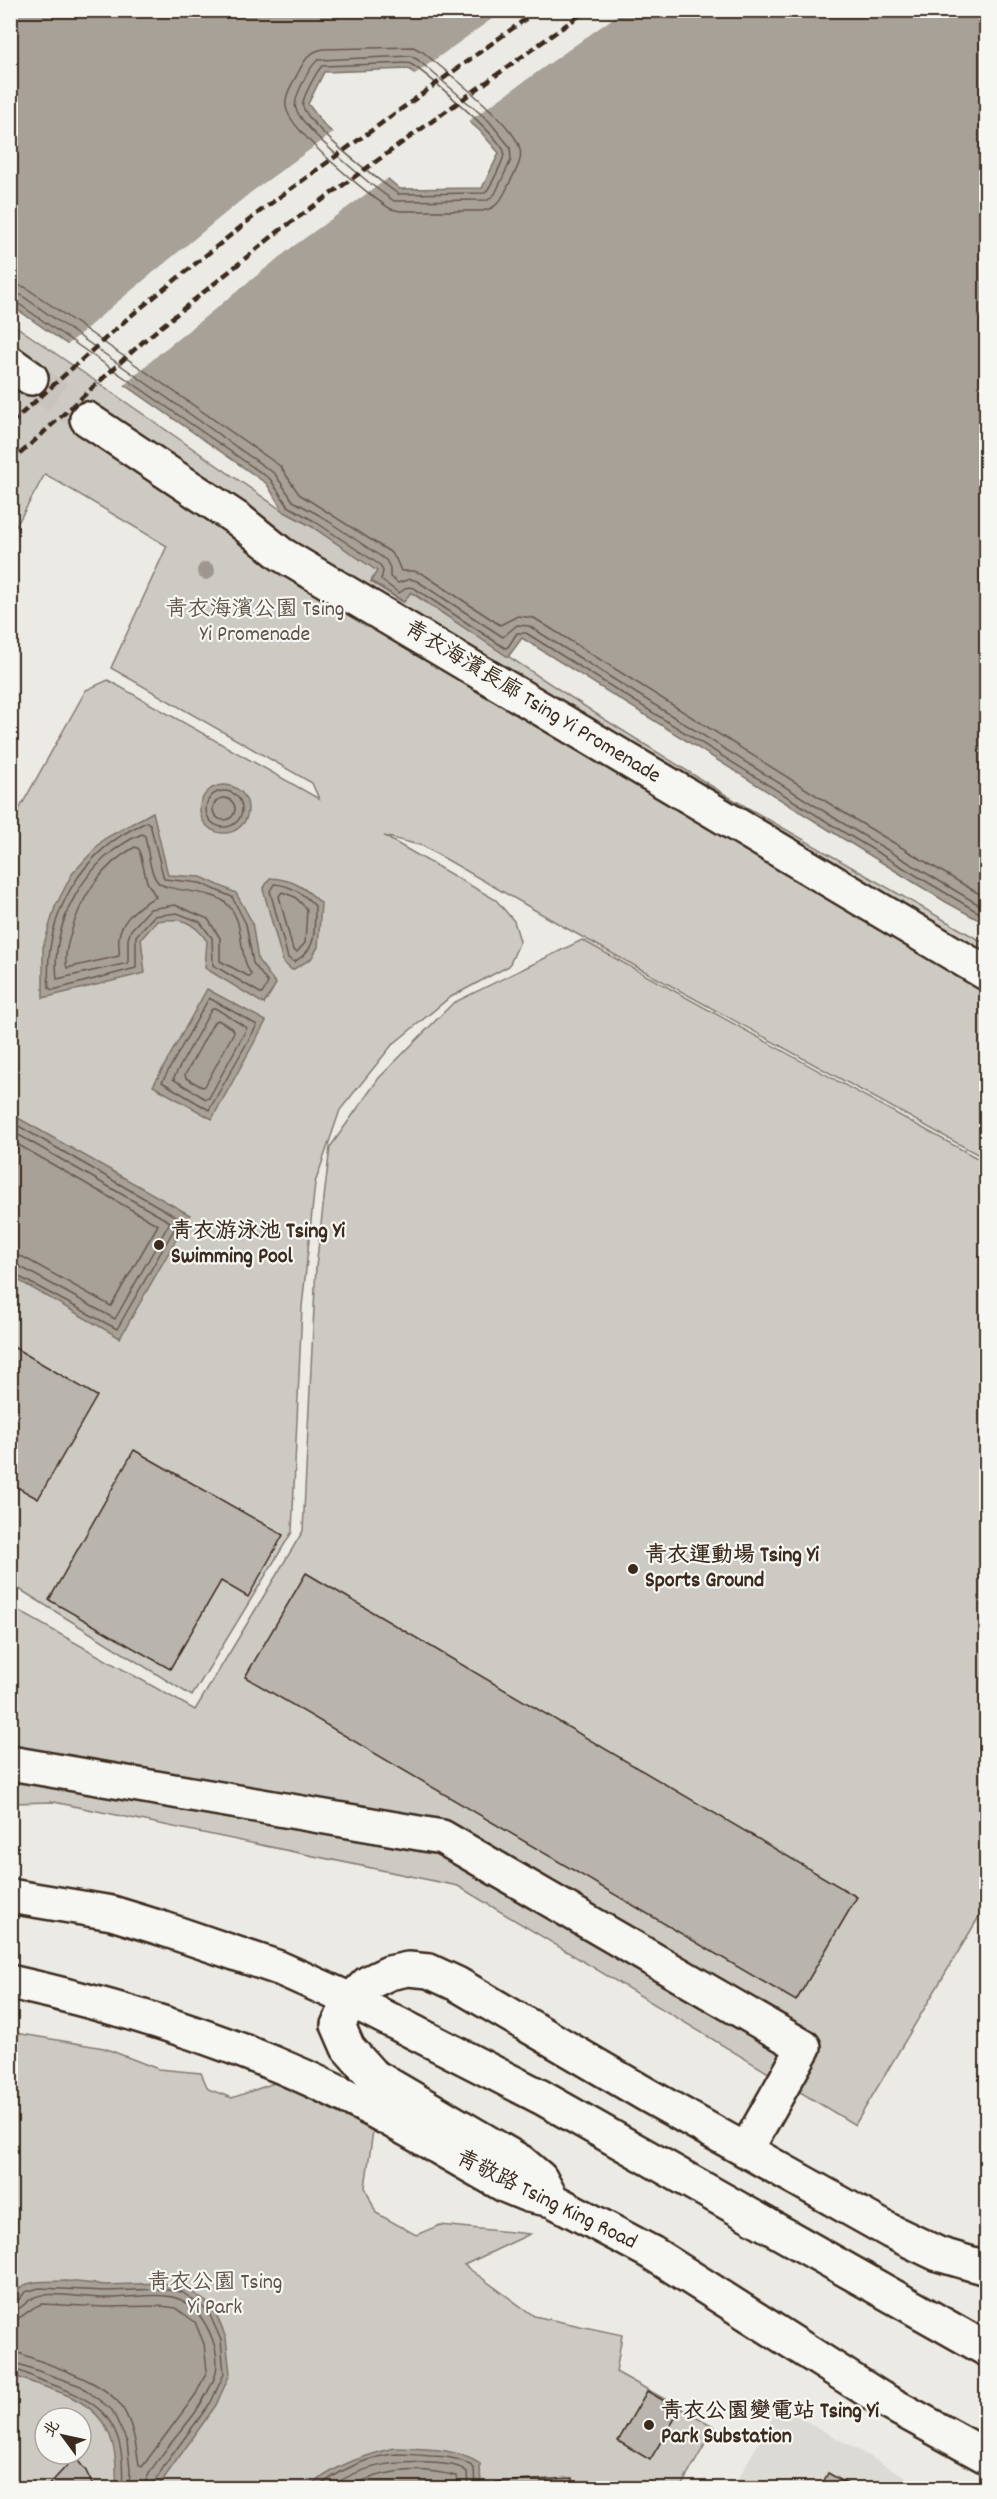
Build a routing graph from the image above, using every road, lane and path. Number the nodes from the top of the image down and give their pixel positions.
1 (87, 419) tunnel mouth
2 (987, 973) edge
3 (10, 1763) edge
4 (10, 1896) edge
5 (10, 1982) edge
6 (351, 2000) junction
7 (746, 2150) junction
8 (552, 2200) junction
9 (987, 2268) edge
10 (987, 2349) edge
11 (987, 2456) edge

1 - 2 main road, 青衣海濱長廊 Tsing Yi Promenade
3 - 7 main road
4 - 6 main road
5 - 8 main road, 青敬路 Tsing King Road
6 - 7 main road
6 - 8 main road
6 - 10 main road
7 - 9 main road
8 - 11 main road, 青敬路 Tsing King Road

